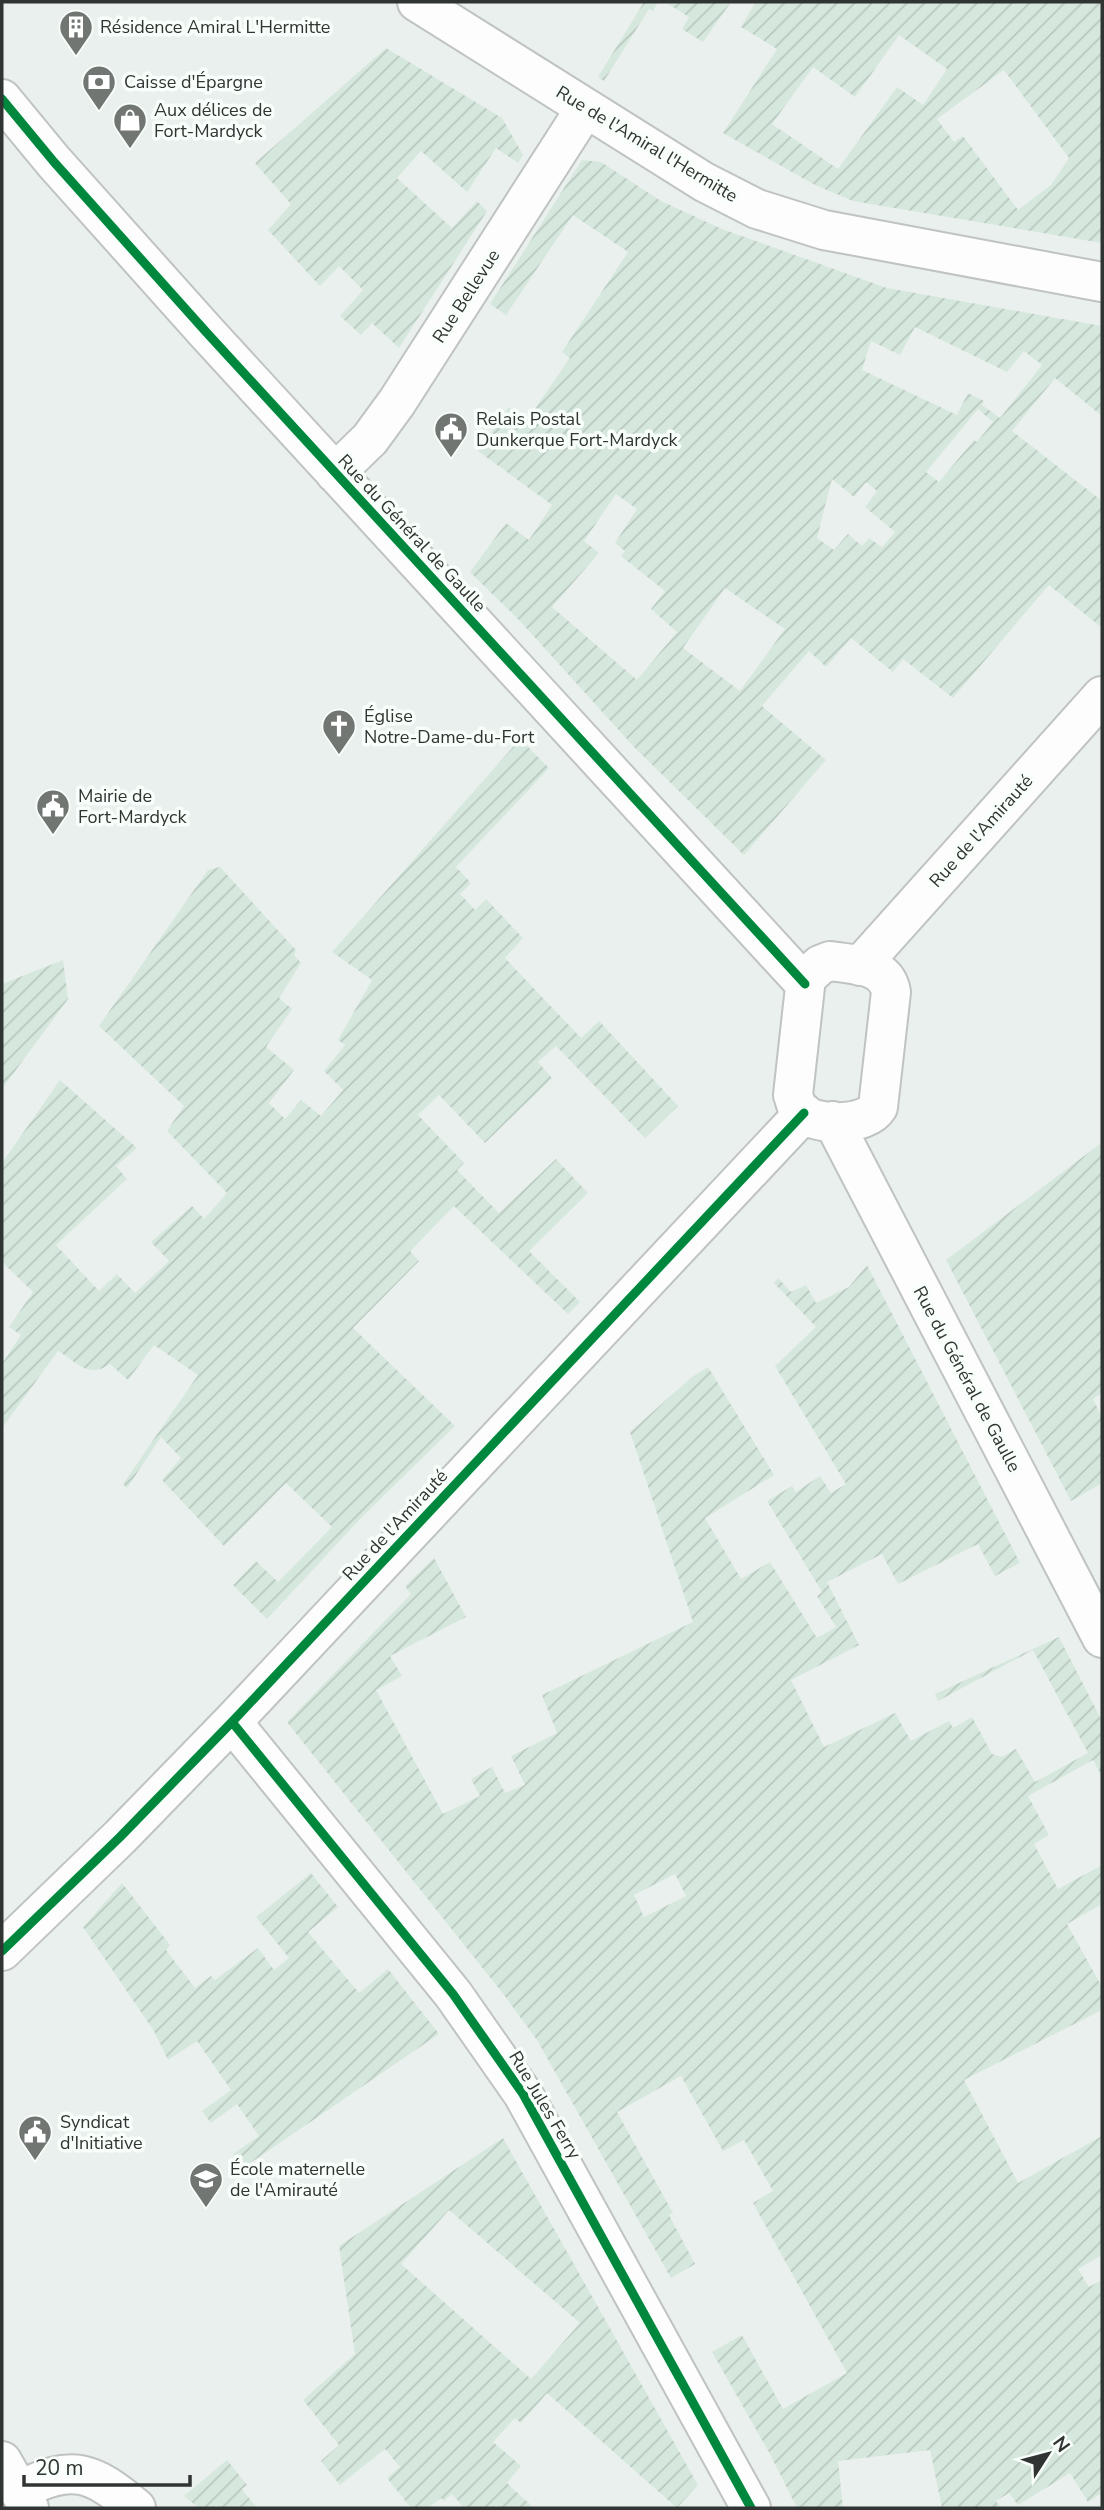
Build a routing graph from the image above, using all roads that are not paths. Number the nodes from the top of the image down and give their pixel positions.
1 (417, 2) edge
2 (2, 99) edge
3 (585, 109) junction
4 (1102, 282) edge
5 (335, 473) junction
6 (1102, 696) edge
7 (860, 966) junction
8 (805, 984) junction
9 (818, 1117) junction
10 (1102, 1638) edge
11 (232, 1722) junction
12 (2, 1951) edge
13 (17, 2487) edge
14 (136, 2508) edge
15 (751, 2508) edge

1 - 3 street, Rue de l'Amiral l'Hermitte
2 - 5 street, Rue du Général de Gaulle
3 - 4 street, Rue de l'Amiral l'Hermitte
3 - 5 street, Rue Bellevue
5 - 8 street, Rue du Général de Gaulle
6 - 7 street, Rue de l'Amirauté
7 - 8 street
7 - 9 street
8 - 9 street, Rue du Général de Gaulle
9 - 10 street, Rue du Général de Gaulle
9 - 11 street, Rue de l'Amirauté
11 - 12 street, Rue de l'Amirauté
11 - 15 street, Rue Jules Ferry
13 - 14 street

